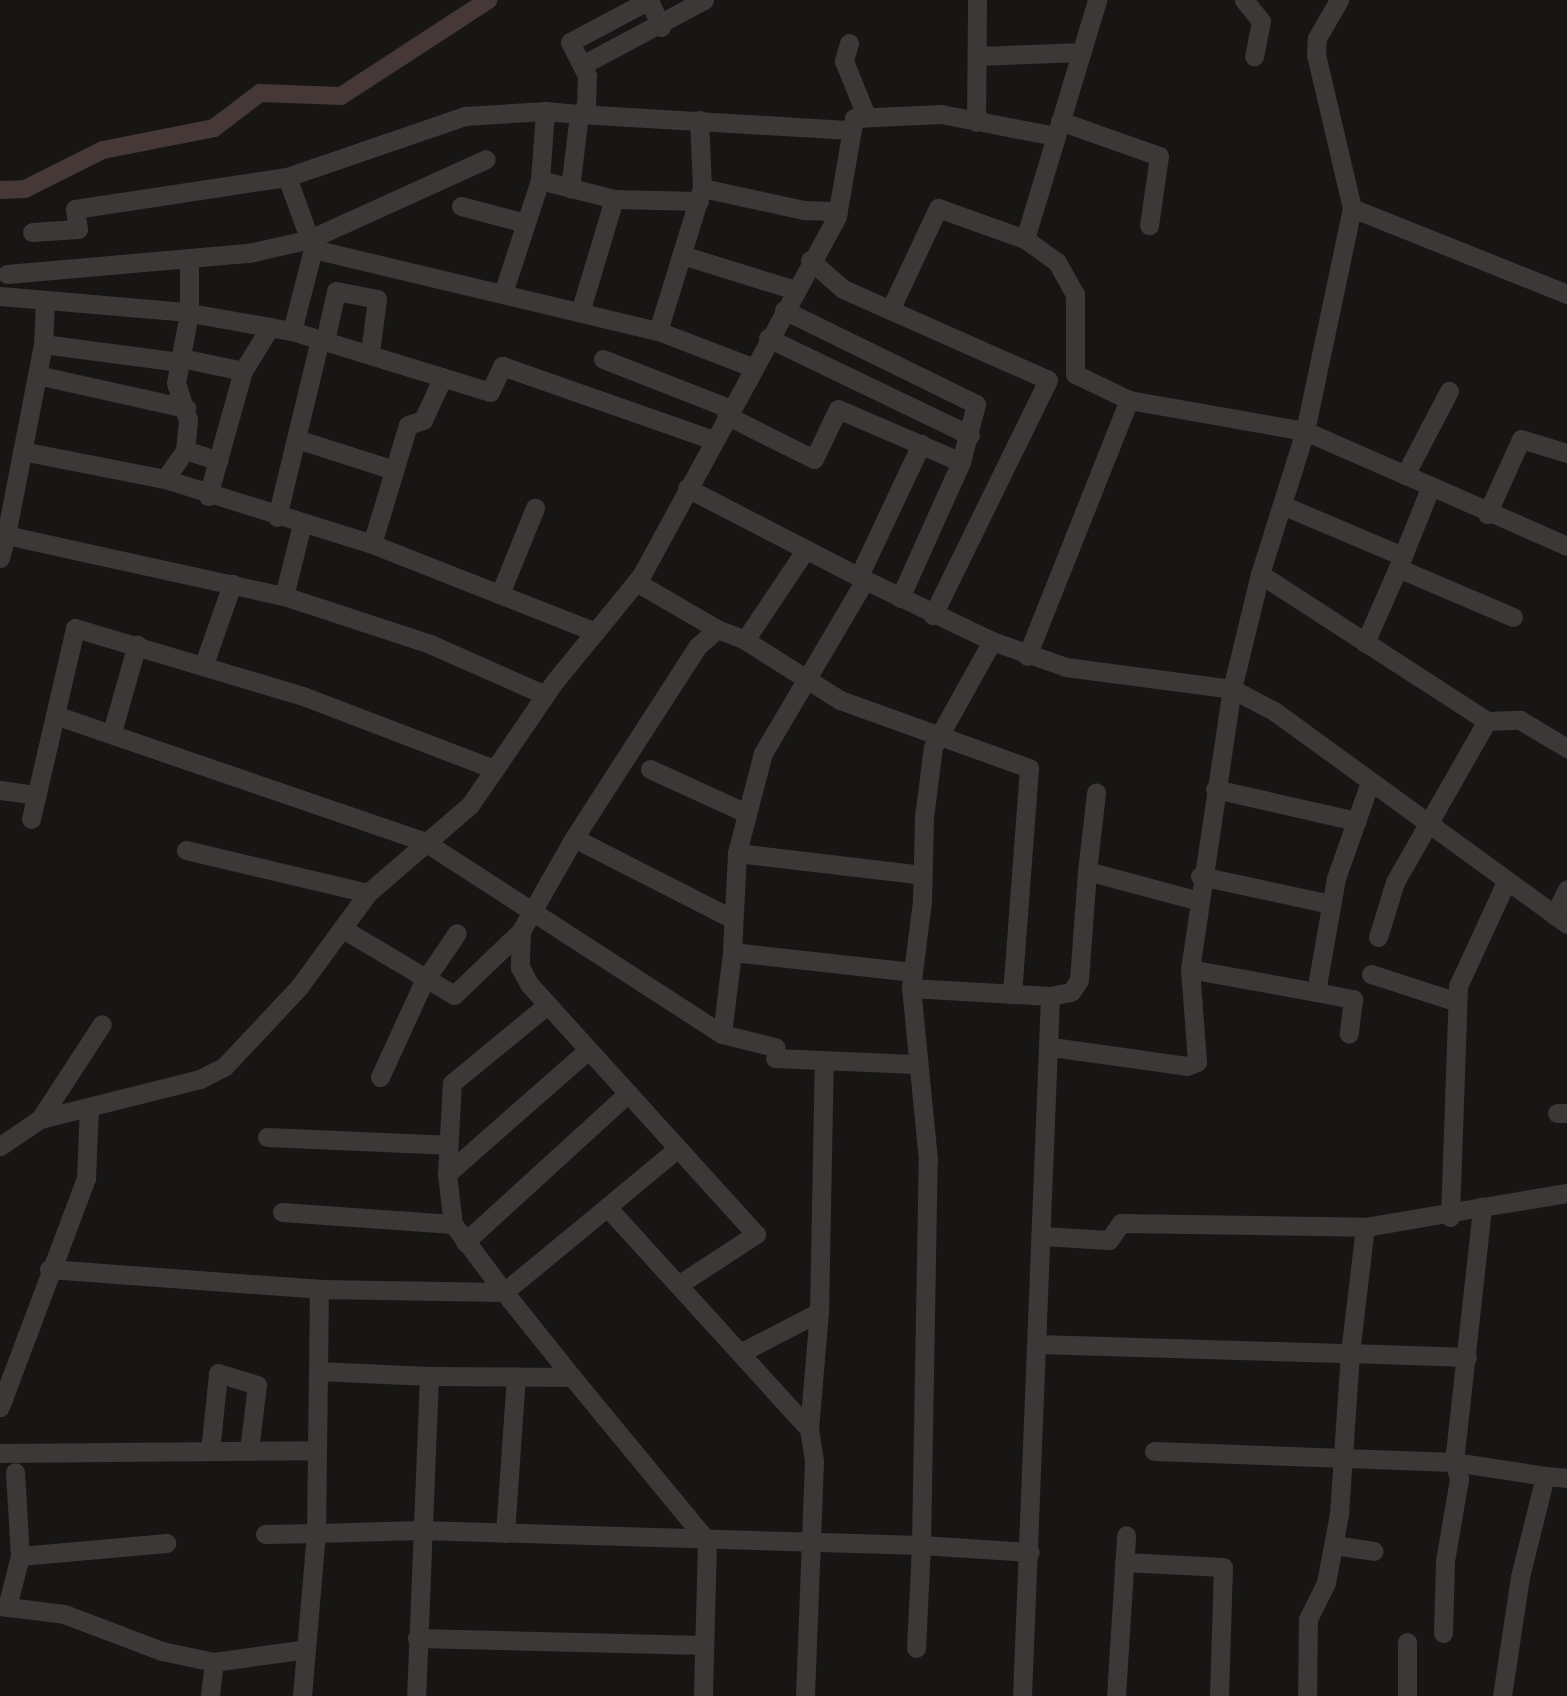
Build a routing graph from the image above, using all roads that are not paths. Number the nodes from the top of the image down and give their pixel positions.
1 (704, 0) edge
2 (977, 0) edge
3 (1097, 0) edge
4 (1244, 0) edge
5 (1339, 0) edge
6 (661, 27) junction
7 (849, 43) dead end
8 (1082, 52) junction
9 (977, 56) junction
10 (1254, 56) dead end
11 (584, 64) junction
12 (545, 111) junction
13 (579, 114) junction
14 (867, 118) junction
15 (699, 120) junction
16 (976, 122) junction
17 (1058, 128) junction
18 (851, 130) junction
19 (486, 159) dead end
20 (287, 177) junction
21 (540, 180) junction
22 (570, 188) junction
23 (700, 195) junction
24 (614, 199) junction
25 (461, 206) dead end
26 (1352, 208) junction
27 (838, 211) junction
28 (524, 223) junction
29 (1149, 225) dead end
30 (33, 232) dead end
31 (1025, 239) junction
32 (312, 244) junction
33 (682, 256) junction
34 (810, 260) junction
35 (189, 261) junction
36 (6, 274) dead end
37 (795, 290) junction
38 (503, 293) junction
39 (1567, 294) edge
40 (0, 296) edge
41 (45, 303) junction
42 (784, 310) junction
43 (890, 310) junction
44 (580, 312) junction
45 (189, 313) junction
46 (270, 327) junction
47 (292, 331) junction
48 (657, 331) junction
49 (768, 338) junction
50 (323, 340) junction
51 (43, 344) junction
52 (370, 353) junction
53 (603, 359) dead end
54 (180, 360) junction
55 (752, 367) junction
56 (243, 371) junction
57 (37, 375) junction
58 (443, 377) junction
59 (1449, 391) dead end
60 (1129, 400) junction
61 (186, 408) junction
62 (728, 412) junction
63 (1306, 431) junction
64 (970, 435) junction
65 (299, 440) junction
66 (713, 440) junction
67 (921, 444) junction
68 (185, 450) junction
69 (22, 451) junction
70 (1567, 453) edge
71 (218, 461) junction
72 (961, 462) junction
73 (394, 470) junction
74 (1405, 475) junction
75 (165, 478) junction
76 (1431, 486) junction
77 (687, 488) junction
78 (208, 496) junction
79 (1282, 505) junction
80 (535, 508) dead end
81 (1487, 513) junction
82 (277, 517) junction
83 (302, 524) junction
84 (6, 535) junction
85 (372, 544) junction
86 (1567, 546) edge
87 (806, 549) junction
88 (0, 558) edge
89 (1401, 562) junction
90 (1260, 574) junction
91 (862, 578) junction
92 (636, 582) junction
93 (232, 584) junction
94 (500, 594) junction
95 (284, 596) junction
96 (900, 597) junction
97 (933, 615) junction
98 (1513, 617) dead end
99 (718, 629) junction
100 (595, 632) junction
101 (745, 640) junction
102 (992, 641) junction
103 (1365, 643) junction
104 (137, 644) junction
105 (1027, 656) junction
106 (204, 664) junction
107 (806, 678) junction
108 (1232, 689) junction
109 (545, 695) junction
110 (55, 715) junction
111 (1487, 721) junction
112 (112, 732) junction
113 (936, 740) junction
114 (1567, 748) edge
115 (495, 769) junction
116 (650, 769) dead end
117 (1368, 785) junction
118 (1215, 789) junction
119 (0, 790) edge
120 (1096, 793) dead end
121 (37, 795) junction
122 (744, 812) junction
123 (31, 819) dead end
124 (1356, 821) junction
125 (1425, 825) junction
126 (574, 838) junction
127 (425, 842) junction
128 (186, 850) dead end
129 (737, 853) junction
130 (1087, 871) junction
131 (923, 874) junction
132 (1200, 876) junction
133 (1506, 882) junction
134 (1567, 889) edge
135 (368, 893) junction
136 (1196, 900) junction
137 (1331, 904) junction
138 (533, 911) junction
139 (733, 919) junction
140 (1560, 920) edge
141 (342, 929) junction
142 (521, 931) junction
143 (457, 933) dead end
144 (1378, 937) dead end
145 (732, 952) junction
146 (1190, 968) junction
147 (1371, 974) dead end
148 (912, 980) junction
149 (423, 983) junction
150 (1317, 992) junction
151 (1012, 993) junction
152 (1050, 996) junction
153 (1457, 1002) junction
154 (547, 1005) junction
155 (102, 1024) dead end
156 (722, 1034) junction
157 (1349, 1034) dead end
158 (1052, 1047) junction
159 (588, 1050) junction
160 (824, 1060) junction
161 (915, 1064) junction
162 (380, 1077) dead end
163 (628, 1093) junction
164 (89, 1107) junction
165 (40, 1119) junction
166 (267, 1138) dead end
167 (447, 1145) junction
168 (0, 1146) edge
169 (678, 1148) junction
170 (447, 1174) junction
171 (1567, 1193) edge
172 (607, 1207) junction
173 (1482, 1207) junction
174 (282, 1212) dead end
175 (1450, 1217) junction
176 (453, 1224) junction
177 (1365, 1227) junction
178 (1042, 1236) junction
179 (465, 1242) junction
180 (49, 1269) junction
181 (678, 1285) junction
182 (319, 1289) junction
183 (504, 1292) junction
184 (819, 1312) junction
185 (1038, 1344) junction
186 (740, 1353) junction
187 (1350, 1353) junction
188 (1467, 1357) junction
189 (318, 1371) junction
190 (429, 1376) junction
191 (516, 1376) junction
192 (572, 1377) junction
193 (0, 1407) edge
194 (809, 1429) junction
195 (249, 1450) junction
196 (317, 1450) junction
197 (210, 1451) junction
198 (1154, 1451) dead end
199 (1344, 1459) junction
200 (1454, 1462) junction
201 (7, 1463) edge
202 (1545, 1476) junction
203 (1567, 1478) edge
204 (421, 1530) junction
205 (316, 1533) junction
206 (505, 1533) junction
207 (265, 1534) dead end
208 (1126, 1535) dead end
209 (707, 1541) junction
210 (812, 1541) junction
211 (166, 1543) dead end
212 (921, 1545) junction
213 (1334, 1545) junction
214 (1374, 1551) dead end
215 (1030, 1552) junction
216 (20, 1556) junction
217 (1124, 1562) junction
218 (4, 1607) edge
219 (1443, 1633) dead end
220 (417, 1638) junction
221 (1408, 1642) dead end
222 (704, 1644) junction
223 (916, 1648) dead end
224 (306, 1649) junction
225 (214, 1662) junction
226 (210, 1696) edge
227 (302, 1696) edge
228 (416, 1696) edge
229 (703, 1696) edge
230 (804, 1696) edge
231 (1022, 1696) edge
232 (1116, 1696) edge
233 (1219, 1696) edge
234 (1307, 1696) edge
235 (1407, 1696) edge
236 (1502, 1696) edge

1 - 6 street
2 - 9 street
3 - 8 street
4 - 10 street
5 - 26 street
6 - 11 street
6 - 11 street
7 - 14 street
8 - 9 street
8 - 17 street
9 - 16 street
11 - 13 street
12 - 13 street
12 - 20 street
12 - 21 street
13 - 15 street
13 - 22 street
14 - 16 street
14 - 18 street
15 - 18 street
15 - 23 street
16 - 17 street
17 - 29 street
17 - 31 street
18 - 27 street
19 - 32 street
20 - 30 street
20 - 32 street
21 - 22 street
21 - 28 street
22 - 24 street
23 - 24 street
23 - 27 street
23 - 33 street
24 - 44 street
25 - 28 street
26 - 39 street
26 - 63 street
27 - 34 street
28 - 38 street
31 - 43 street
31 - 60 street
32 - 35 street
32 - 38 street
32 - 47 street
33 - 37 street
33 - 48 street
34 - 37 street
34 - 43 street
35 - 36 street
35 - 45 street
37 - 42 street
38 - 44 street
40 - 41 street
41 - 45 street
41 - 51 street
42 - 49 street
42 - 64 street
43 - 97 street
44 - 48 street
45 - 46 street
45 - 54 street
46 - 47 street
46 - 56 street
47 - 50 street
48 - 55 street
49 - 55 street
49 - 64 street
50 - 52 street
50 - 52 street
50 - 65 street
51 - 54 street
51 - 57 street
52 - 58 street
53 - 62 street
54 - 56 street
54 - 61 street
55 - 62 street
56 - 71 street
57 - 61 street
57 - 69 street
58 - 66 street
58 - 73 street
59 - 74 street
60 - 63 street
60 - 105 street
61 - 68 street
62 - 66 street
62 - 67 street
63 - 74 street
63 - 79 street
64 - 72 street
65 - 73 street
65 - 82 street
66 - 77 street
67 - 72 street
67 - 91 street
68 - 71 street
68 - 75 street
69 - 75 street
69 - 84 street
70 - 81 street
71 - 78 street
72 - 96 street
73 - 85 street
74 - 76 street
75 - 78 street
76 - 81 street
76 - 89 street
77 - 87 street
77 - 92 street
78 - 82 street
79 - 89 street
79 - 90 street
80 - 94 street
81 - 86 street
82 - 83 street
83 - 85 street
83 - 95 street
84 - 88 street
84 - 93 street
85 - 94 street
87 - 91 street
87 - 101 street
89 - 98 street
89 - 103 street
90 - 103 street
90 - 108 street
91 - 96 street
91 - 107 street
92 - 99 street
92 - 100 street
93 - 95 street
93 - 106 street
94 - 100 street
95 - 109 street
96 - 97 street
97 - 102 street
99 - 101 street
99 - 126 street
100 - 109 street
101 - 107 street
102 - 105 street
102 - 113 street
103 - 111 street
104 - 106 street
104 - 110 street
104 - 112 street
105 - 108 street
106 - 115 street
107 - 113 street
107 - 122 street
108 - 117 street
108 - 118 street
109 - 115 street
110 - 112 street
110 - 121 street
111 - 114 street
111 - 125 street
112 - 127 street
113 - 131 street
113 - 151 street
115 - 127 street
116 - 122 street
117 - 124 street
117 - 125 street
118 - 124 street
118 - 132 street
119 - 121 street
120 - 130 street
121 - 123 street
122 - 129 street
124 - 137 street
125 - 133 street
125 - 144 street
126 - 138 street
126 - 139 street
127 - 135 street
127 - 138 street
128 - 135 street
129 - 131 street
129 - 139 street
130 - 136 street
130 - 152 street
131 - 148 street
132 - 136 street
132 - 137 street
133 - 140 street
133 - 153 street
134 - 140 street
135 - 141 street
136 - 146 street
137 - 150 street
138 - 142 street
138 - 156 street
139 - 145 street
141 - 149 street
141 - 164 street
142 - 149 street
142 - 154 street
143 - 149 street
145 - 148 street
145 - 156 street
146 - 150 street
146 - 158 street
147 - 153 street
148 - 151 street
148 - 161 street
149 - 162 street
150 - 157 street
151 - 152 street
152 - 158 street
153 - 175 street
154 - 159 street
154 - 167 street
155 - 165 street
156 - 160 street
158 - 178 street
159 - 163 street
159 - 170 street
160 - 161 street
160 - 184 street
161 - 212 street
163 - 169 street
163 - 179 street
164 - 165 street
164 - 180 street
165 - 168 street
166 - 167 street
167 - 170 street
169 - 172 street
169 - 181 street
170 - 176 street
171 - 173 street
172 - 181 street
172 - 183 street
173 - 175 street
173 - 188 street
174 - 176 street
175 - 177 street
176 - 179 street
177 - 178 street
177 - 187 street
178 - 185 street
179 - 183 street
180 - 182 street
180 - 193 street
181 - 186 street
182 - 183 street
182 - 189 street
183 - 192 street
184 - 186 street
184 - 194 street
185 - 187 street
185 - 215 street
186 - 194 street
187 - 188 street
187 - 199 street
188 - 200 street
189 - 190 street
189 - 196 street
190 - 191 street
190 - 204 street
191 - 192 street
191 - 206 street
192 - 209 street
194 - 210 street
195 - 196 street
195 - 197 street
195 - 197 street
196 - 205 street
197 - 201 street
198 - 199 street
199 - 200 street
199 - 213 street
200 - 202 street
200 - 219 street
201 - 216 street
202 - 203 street
202 - 236 street
204 - 205 street
204 - 206 street
204 - 220 street
205 - 207 street
205 - 224 street
206 - 209 street
208 - 217 street
209 - 210 street
209 - 222 street
210 - 212 street
210 - 230 street
211 - 216 street
212 - 215 street
212 - 223 street
213 - 214 street
213 - 234 street
215 - 231 street
216 - 218 street
217 - 232 street
217 - 233 street
218 - 225 street
220 - 222 street
220 - 228 street
221 - 235 street
222 - 229 street
224 - 225 street
224 - 227 street
225 - 226 street

